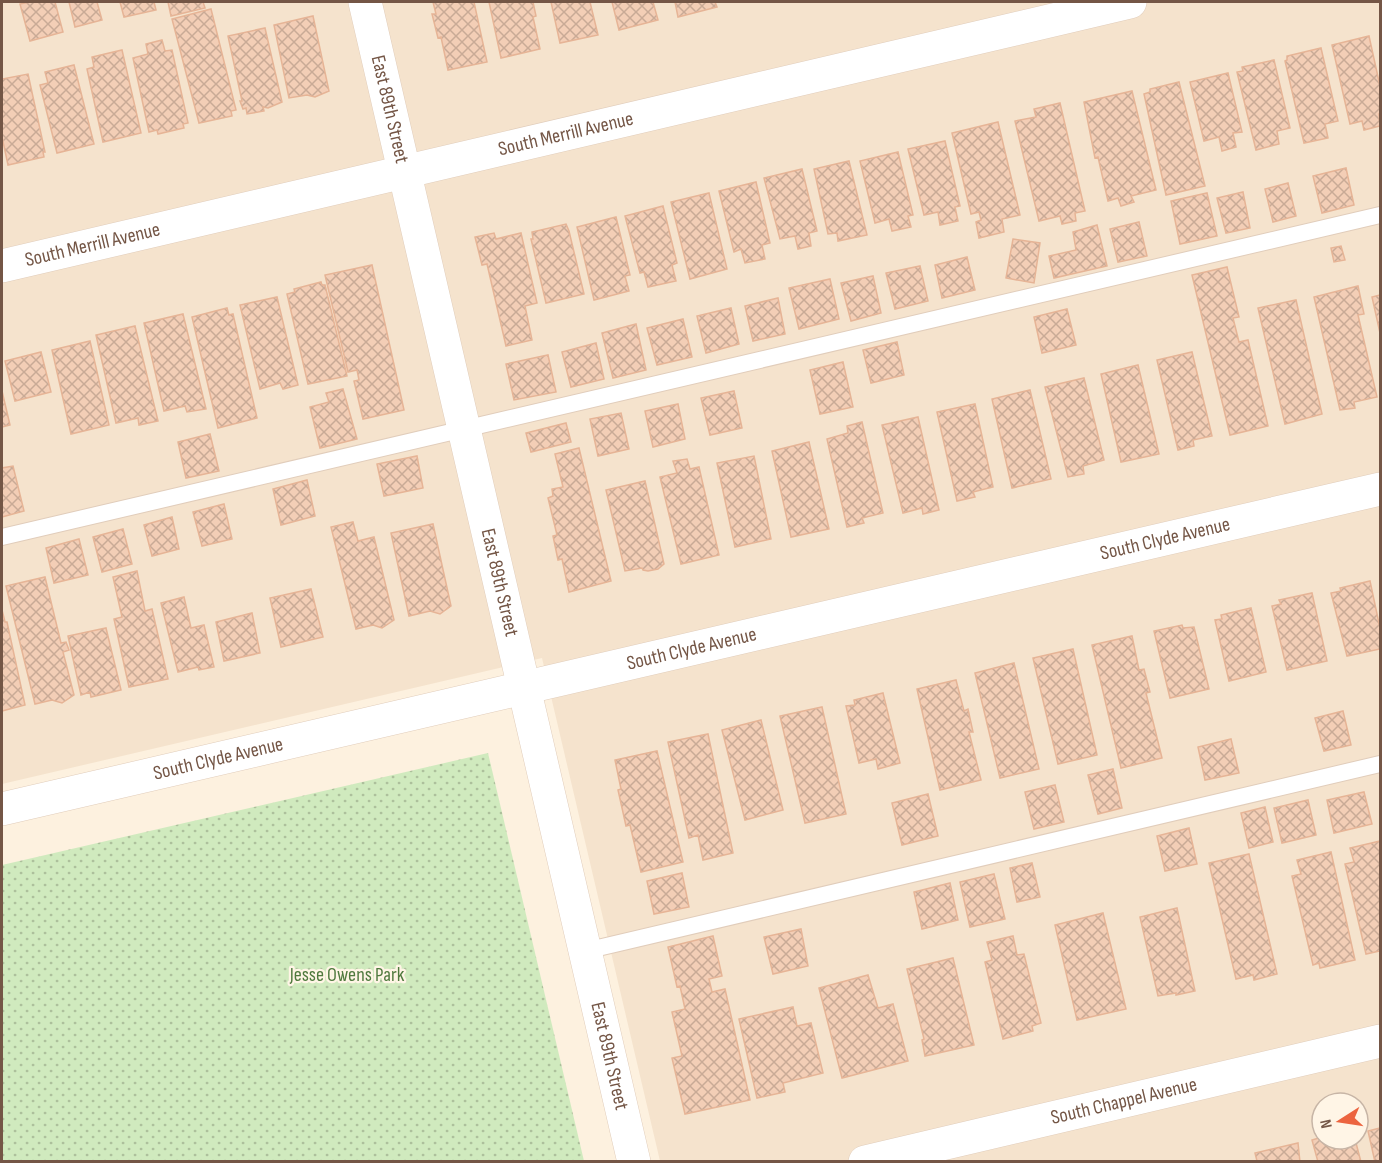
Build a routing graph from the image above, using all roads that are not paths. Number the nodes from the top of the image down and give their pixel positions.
1 (364, 2) edge
2 (1130, 2) edge
3 (404, 171) junction
4 (1380, 216) edge
5 (2, 266) edge
6 (464, 429) junction
7 (1380, 489) edge
8 (2, 537) edge
9 (524, 688) junction
10 (1380, 764) edge
11 (2, 809) edge
12 (585, 951) junction
13 (1380, 1041) edge
14 (634, 1161) edge
15 (865, 1161) edge

1 - 3 street, East 89th Street
2 - 3 street, South Merrill Avenue
3 - 5 street, South Merrill Avenue
3 - 6 street, East 89th Street
4 - 6 lane
6 - 8 lane
6 - 9 street, East 89th Street
7 - 9 street, South Clyde Avenue
9 - 11 street, South Clyde Avenue
9 - 12 street, East 89th Street
10 - 12 lane
12 - 14 street, East 89th Street
13 - 15 street, South Chappel Avenue

